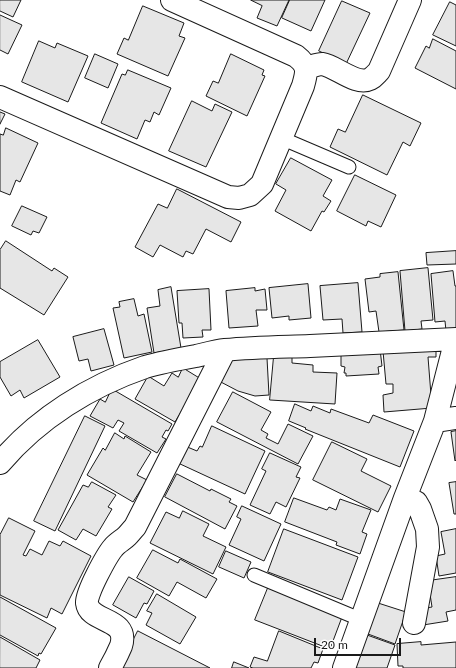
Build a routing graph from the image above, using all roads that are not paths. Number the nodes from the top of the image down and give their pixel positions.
1 (172, 0) edge
2 (410, 0) edge
3 (306, 68) junction
4 (0, 97) edge
5 (281, 138) junction
6 (349, 167) dead end
7 (456, 339) edge
8 (225, 350) junction
9 (456, 418) edge
10 (435, 421) junction
11 (0, 463) edge
12 (405, 498) junction
13 (254, 575) dead end
14 (362, 620) junction
15 (414, 623) dead end
16 (110, 668) edge
17 (344, 668) edge

1 - 3 street
2 - 3 street
3 - 5 street
4 - 5 street
5 - 6 lane
7 - 8 street
7 - 10 street
8 - 11 street
8 - 16 street
9 - 10 street
10 - 12 street
12 - 14 street
12 - 15 street
13 - 14 lane
14 - 17 street

